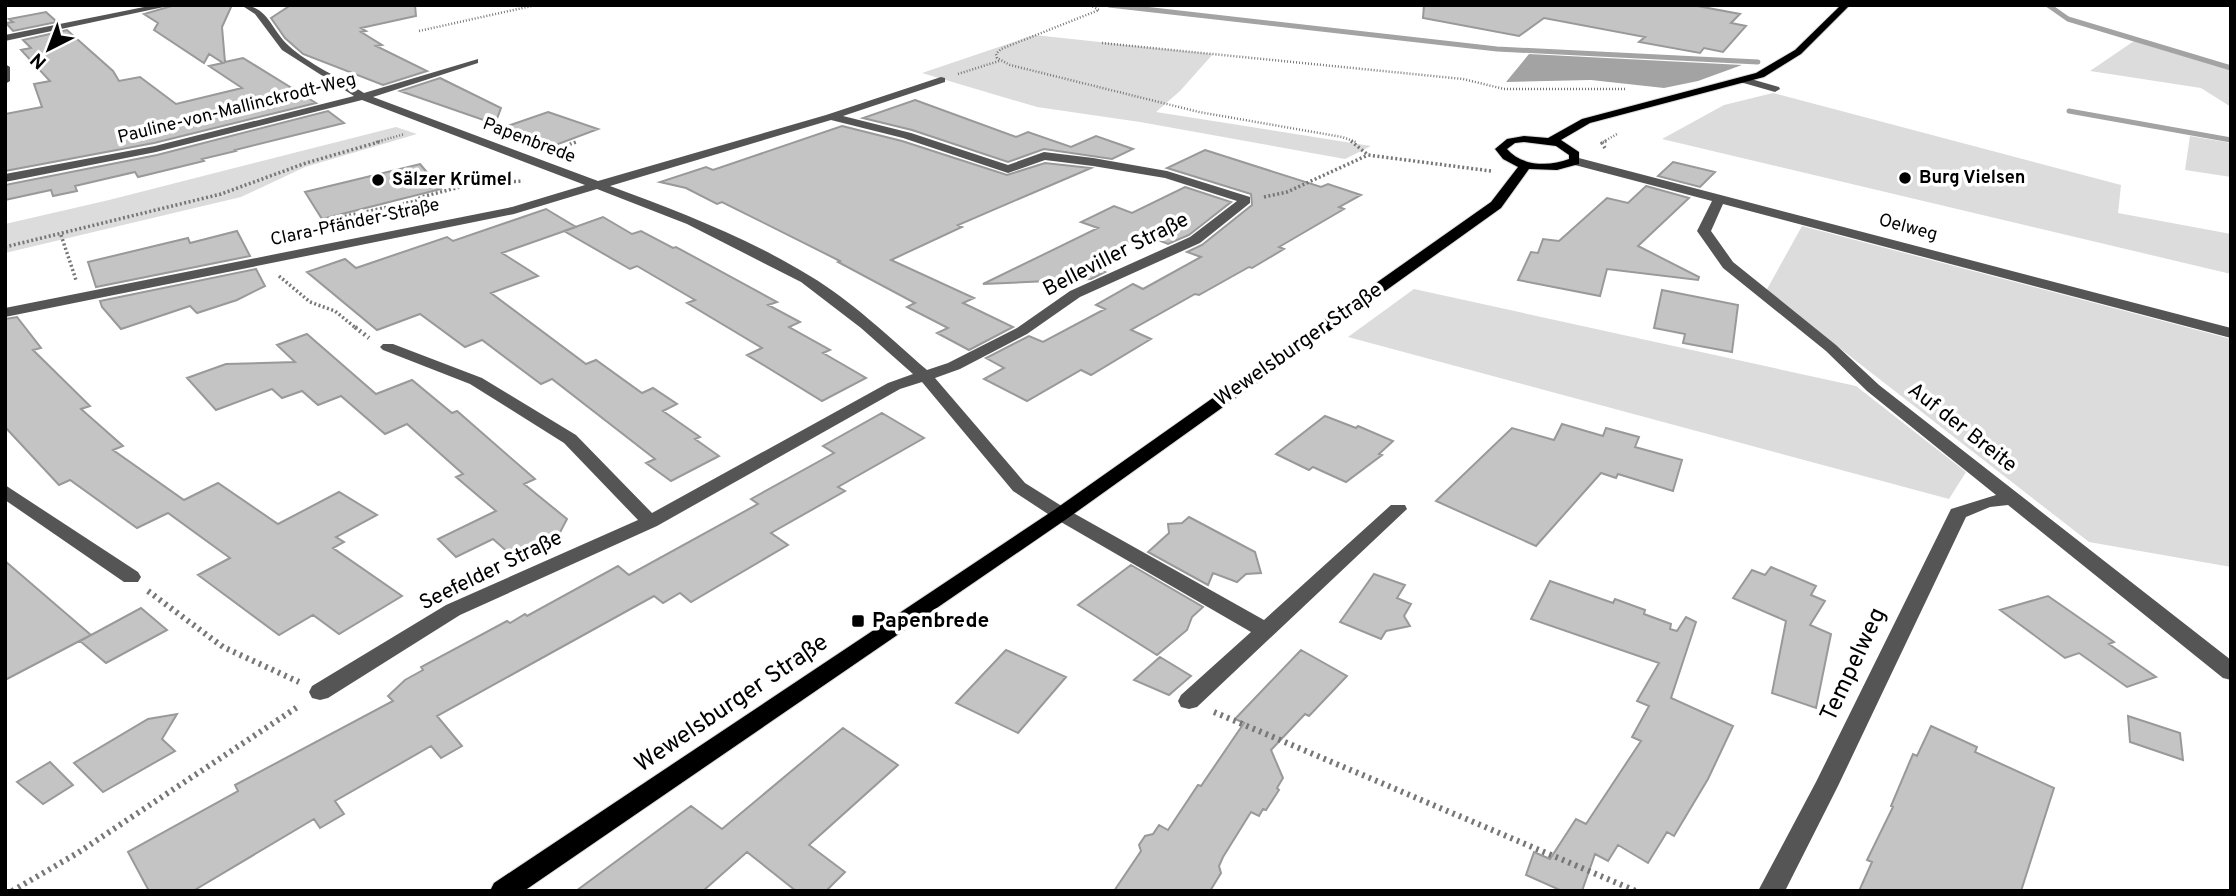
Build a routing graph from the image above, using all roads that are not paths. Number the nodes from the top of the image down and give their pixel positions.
1 (169, 5) edge
2 (245, 5) edge
3 (1846, 5) edge
4 (5, 38) edge
5 (474, 61) dead end
6 (5, 67) edge
7 (941, 80) road end
8 (1744, 80) junction
9 (5, 81) edge
10 (1775, 89) dead end
11 (363, 97) junction
12 (830, 117) junction
13 (1551, 141) junction
14 (1575, 160) junction
15 (1526, 164) junction
16 (5, 178) edge
17 (598, 187) junction
18 (1718, 199) junction
19 (5, 313) edge
20 (2231, 334) edge
21 (388, 347) road end
22 (925, 376) junction
23 (5, 491) edge
24 (2014, 498) junction
25 (1398, 509) dead end
26 (1061, 514) junction
27 (650, 522) junction
28 (131, 577) road end
29 (1266, 631) junction
30 (2231, 672) edge
31 (320, 692) road end
32 (1189, 701) road end
33 (503, 891) edge
34 (1771, 891) edge

1 - 4 street
2 - 11 street, Papenbrede
3 - 8 main road
5 - 11 street, Pauline-von-Mallinckrodt-Weg
6 - 9 street
7 - 12 street, Clara-Pfänder-Straße
8 - 10 street
8 - 13 main road
11 - 16 street, Pauline-von-Mallinckrodt-Weg
11 - 17 street, Papenbrede
12 - 17 street, Clara-Pfänder-Straße
12 - 22 street, Belleviller Straße
13 - 14 main road
13 - 15 main road
14 - 15 main road
14 - 18 street, Oelweg
15 - 26 main road, Wewelsburger Straße
17 - 19 street, Clara-Pfänder-Straße
17 - 22 street, Papenbrede
18 - 20 street, Oelweg
18 - 24 street, Auf der Breite
21 - 27 street
22 - 26 street, Papenbrede
22 - 27 street, Seefelder Straße
23 - 28 street
24 - 30 street, Auf der Breite
24 - 34 street, Tempelweg
25 - 29 street
26 - 29 street
26 - 33 main road, Wewelsburger Straße
27 - 31 street, Seefelder Straße
29 - 32 street

